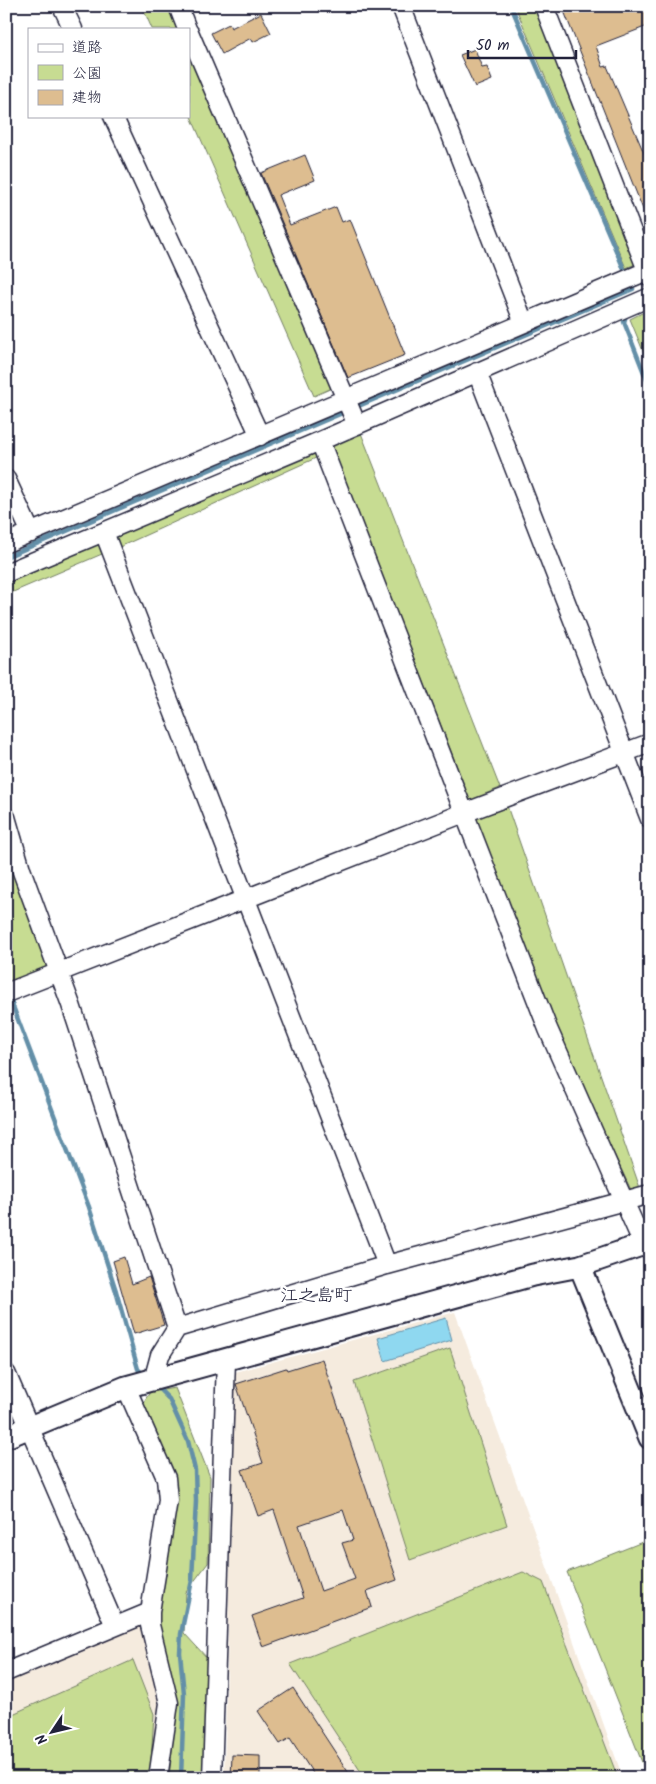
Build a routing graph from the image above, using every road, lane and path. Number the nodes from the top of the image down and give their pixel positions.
1 (62, 6) edge
2 (178, 6) edge
3 (401, 6) edge
4 (544, 6) edge
5 (73, 28) edge
6 (187, 28) edge
7 (190, 35) edge
8 (114, 118) edge
9 (648, 274) edge
10 (650, 297) edge
11 (524, 322) junction
12 (477, 372) junction
13 (345, 399) junction
14 (356, 425) junction
15 (260, 436) junction
16 (320, 441) junction
17 (6, 479) edge
18 (104, 532) junction
19 (31, 533) junction
20 (6, 543) edge
21 (6, 573) edge
22 (650, 743) edge
23 (624, 753) junction
24 (464, 814) junction
25 (6, 817) edge
26 (650, 818) edge
27 (245, 901) junction
28 (60, 971) junction
29 (6, 993) edge
30 (650, 1194) edge
31 (626, 1200) junction
32 (647, 1243) edge
33 (387, 1265) junction
34 (580, 1266) junction
35 (177, 1328) junction
36 (226, 1360) junction
37 (6, 1373) edge
38 (153, 1381) junction
39 (126, 1387) junction
40 (29, 1427) junction
41 (6, 1436) edge
42 (650, 1438) edge
43 (150, 1612) junction
44 (115, 1626) junction
45 (6, 1672) edge
46 (158, 1778) edge
47 (212, 1778) edge

1 - 5 street
2 - 6 street
3 - 11 street
4 - 9 street
7 - 13 street
8 - 15 street
9 - 11 street
10 - 12 street
11 - 13 street
12 - 14 street
12 - 23 street
13 - 14 street
13 - 15 street
14 - 16 street
15 - 19 street
16 - 18 street
16 - 24 street
17 - 19 street
18 - 21 street
18 - 27 street
19 - 20 street
22 - 23 street
23 - 24 street
23 - 26 street
24 - 27 street
24 - 31 street
25 - 28 street
27 - 28 street
27 - 33 street
28 - 29 street
28 - 35 street
30 - 31 street
31 - 32 street
31 - 33 street
32 - 34 street
33 - 35 street
34 - 36 street
34 - 42 street
35 - 38 street
36 - 38 street
36 - 47 street
37 - 40 street
38 - 39 street
39 - 40 street
39 - 43 street
40 - 41 street
40 - 44 street
43 - 44 street
43 - 46 street
44 - 45 street

